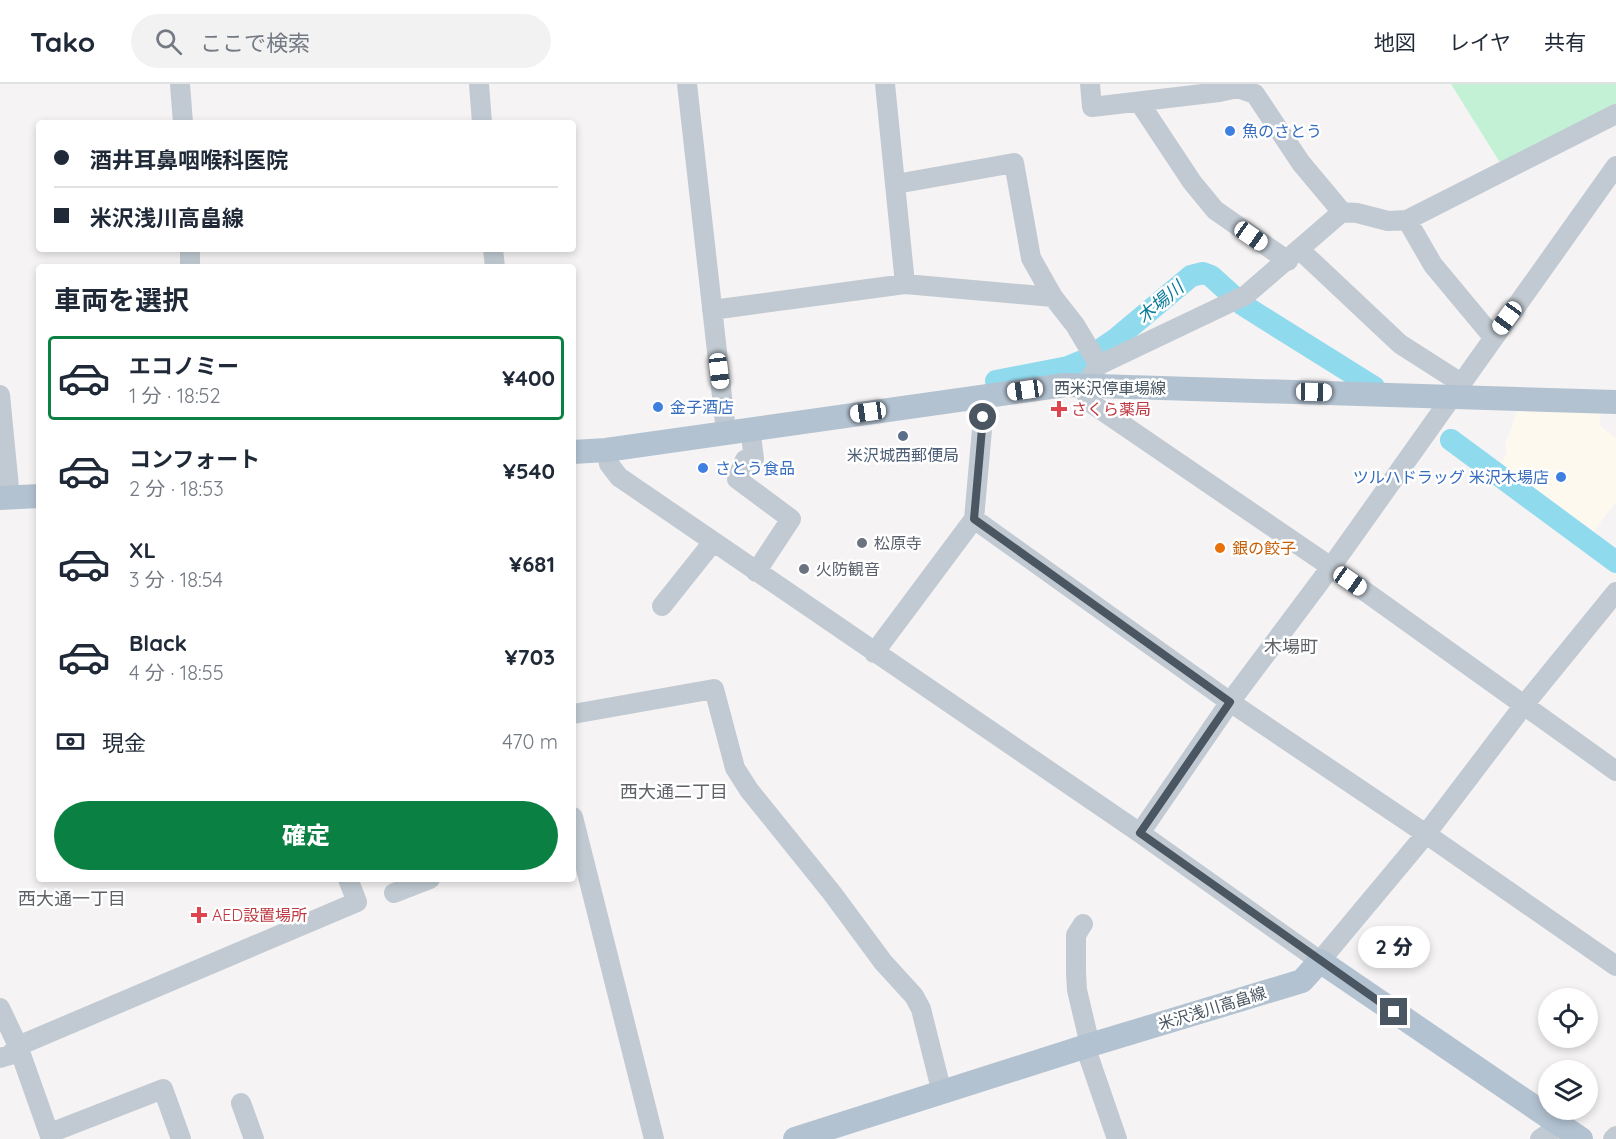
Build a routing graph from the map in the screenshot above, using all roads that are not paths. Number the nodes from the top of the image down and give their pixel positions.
1 (180, 84) edge
2 (479, 84) edge
3 (687, 84) edge
4 (885, 84) edge
5 (1090, 84) edge
6 (1240, 86) edge
7 (1139, 102) junction
8 (1616, 114) edge
9 (183, 120) edge
10 (482, 120) edge
11 (1616, 166) edge
12 (896, 184) junction
13 (1342, 212) junction
14 (1407, 219) junction
15 (1294, 256) junction
16 (905, 284) junction
17 (1053, 297) junction
18 (712, 310) junction
19 (1493, 337) junction
20 (1099, 364) junction
21 (1085, 385) junction
22 (1456, 389) junction
23 (0, 395) edge
24 (985, 396) junction
25 (1616, 402) edge
26 (750, 428) junction
27 (726, 432) junction
28 (606, 450) junction
29 (576, 452) edge
30 (36, 496) edge
31 (5, 498) edge
32 (974, 519) junction
33 (713, 542) junction
34 (1331, 567) junction
35 (756, 572) junction
36 (1616, 592) edge
37 (662, 606) dead end
38 (874, 652) junction
39 (1230, 702) junction
40 (1524, 705) junction
41 (576, 713) edge
42 (1616, 771) edge
43 (1140, 833) junction
44 (576, 834) edge
45 (1426, 834) junction
46 (349, 882) edge
47 (421, 882) edge
48 (394, 892) dead end
49 (1083, 924) dead end
50 (1320, 961) junction
51 (1616, 966) edge
52 (0, 1008) edge
53 (18, 1046) junction
54 (1088, 1046) junction
55 (0, 1058) edge
56 (942, 1093) junction
57 (242, 1103) dead end
58 (1561, 1125) junction
59 (51, 1136) edge
60 (180, 1139) edge
61 (254, 1139) edge
62 (654, 1139) edge
63 (795, 1139) edge
64 (1117, 1139) edge
65 (1540, 1139) edge
66 (1581, 1139) edge

1 - 9 street
2 - 10 street
3 - 18 street
4 - 12 street
5 - 7 street
6 - 7 street
6 - 13 street
7 - 15 street
8 - 14 street
11 - 19 street
12 - 16 street
12 - 17 street
13 - 14 street
13 - 15 street
14 - 19 street
15 - 20 street
15 - 22 street
16 - 17 street
16 - 18 street
17 - 20 street
18 - 27 street
19 - 22 street
20 - 21 street
21 - 22 main road, 西米沢停車場線
21 - 24 main road, 西米沢停車場線
21 - 34 street
22 - 25 main road, 西米沢停車場線
22 - 34 street
23 - 31 street
24 - 26 main road, 西米沢停車場線
24 - 32 street
26 - 27 main road, 西米沢停車場線
26 - 35 street
27 - 28 main road, 西米沢停車場線
28 - 29 main road, 西米沢停車場線
28 - 33 street
30 - 31 main road
32 - 38 street
32 - 39 street
33 - 35 street
33 - 37 street
34 - 39 street
34 - 40 street
35 - 38 street
36 - 40 street
38 - 43 street
39 - 43 street
39 - 45 street
40 - 42 street
40 - 45 street
41 - 56 street
43 - 50 street
44 - 62 street
45 - 50 street
45 - 51 street
46 - 53 street
47 - 48 street
49 - 54 street
50 - 54 main road, 米沢浅川高畠線
50 - 58 main road
52 - 53 street
53 - 55 street
53 - 59 street
54 - 56 main road, 米沢浅川高畠線
54 - 64 street
56 - 63 main road, 米沢浅川高畠線
57 - 61 street
58 - 65 street
58 - 66 main road
59 - 60 street

